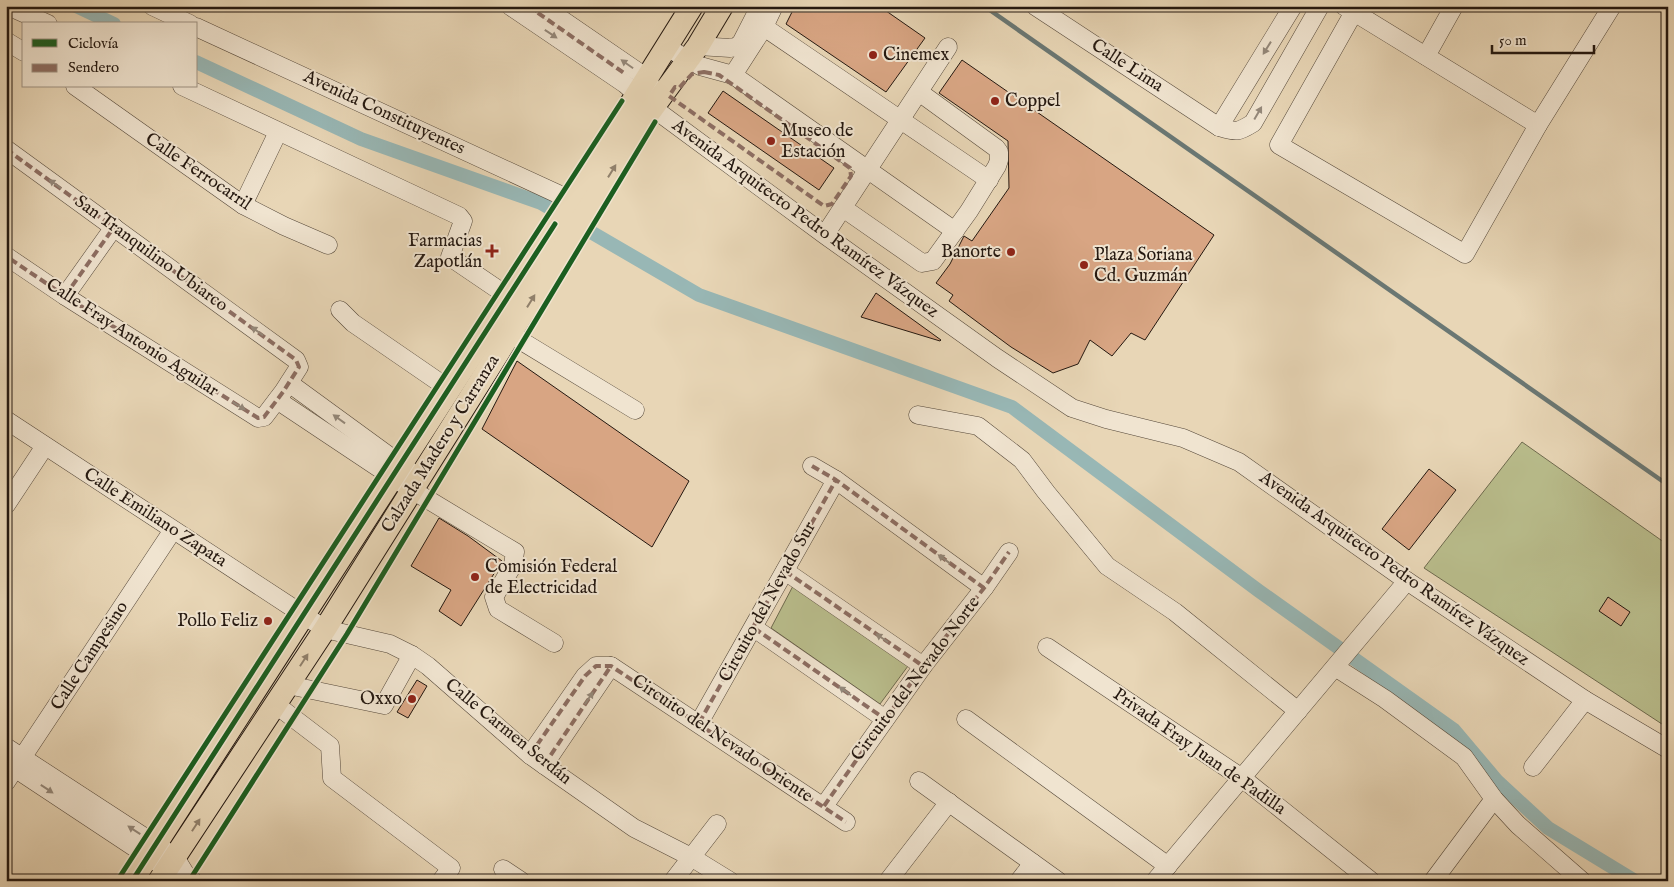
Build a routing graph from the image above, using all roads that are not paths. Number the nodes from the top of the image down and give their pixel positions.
1 (152, 6) edge
2 (510, 6) edge
3 (542, 6) edge
4 (692, 6) edge
5 (722, 6) edge
6 (760, 6) edge
7 (774, 6) edge
8 (1036, 6) edge
9 (1293, 6) edge
10 (1320, 6) edge
11 (1454, 6) edge
12 (1612, 6) edge
13 (8, 9) edge
14 (1349, 9) edge
15 (43, 22) edge
16 (186, 22) edge
17 (764, 27) junction
18 (198, 28) edge
19 (6, 40) edge
20 (666, 48) junction
21 (948, 48) dead end
22 (22, 51) edge
23 (693, 53) junction
24 (1426, 56) junction
25 (733, 75) junction
26 (78, 88) edge
27 (186, 88) edge
28 (919, 92) junction
29 (649, 95) junction
30 (901, 120) junction
31 (1538, 125) junction
32 (1218, 127) junction
33 (278, 132) junction
34 (6, 149) edge
35 (868, 170) junction
36 (989, 180) junction
37 (244, 204) junction
38 (575, 206) junction
39 (844, 208) junction
40 (114, 227) junction
41 (830, 228) junction
42 (955, 231) junction
43 (328, 245) dead end
44 (6, 256) edge
45 (543, 263) junction
46 (65, 296) junction
47 (509, 297) junction
48 (340, 310) dead end
49 (510, 334) junction
50 (477, 367) junction
51 (289, 383) junction
52 (450, 389) junction
53 (277, 400) junction
54 (635, 410) dead end
55 (918, 415) dead end
56 (1106, 419) junction
57 (6, 420) edge
58 (45, 446) junction
59 (812, 466) dead end
60 (397, 471) junction
61 (836, 480) junction
62 (416, 484) junction
63 (6, 505) edge
64 (173, 530) junction
65 (1009, 552) dead end
66 (785, 571) junction
67 (1407, 581) junction
68 (984, 588) junction
69 (304, 616) junction
70 (754, 628) junction
71 (325, 629) junction
72 (554, 643) dead end
73 (1047, 647) dead end
74 (412, 655) junction
75 (1337, 664) junction
76 (923, 666) junction
77 (282, 695) junction
78 (1585, 700) junction
79 (1298, 711) junction
80 (885, 719) junction
81 (966, 719) dead end
82 (699, 724) junction
83 (6, 747) edge
84 (1668, 749) edge
85 (537, 760) junction
86 (1533, 767) dead end
87 (13, 768) edge
88 (1242, 778) junction
89 (919, 781) dead end
90 (1494, 799) junction
91 (949, 802) junction
92 (824, 806) junction
93 (846, 822) dead end
94 (717, 824) dead end
95 (152, 851) junction
96 (691, 858) junction
97 (1033, 863) junction
98 (1168, 866) junction
99 (503, 868) dead end
100 (176, 872) edge
101 (132, 881) edge
102 (441, 881) edge
103 (521, 881) edge
104 (673, 881) edge
105 (730, 881) edge
106 (888, 881) edge
107 (1019, 881) edge
108 (1058, 881) edge
109 (1155, 881) edge
110 (1371, 881) edge
111 (1433, 881) edge
112 (1582, 881) edge

1 - 16 street
2 -> 29 street, Avenida Arquitecto Pedro Ramírez Vázquez
29 -> 3 street, Avenida Arquitecto Pedro Ramírez Vázquez
4 - 20 main road, Calzada Madero y Carranza
5 - 23 main road, Calzada Madero y Carranza
6 - 23 street
7 - 17 street
8 - 32 street, Calle Lima
9 -> 32 street
32 -> 10 street
11 - 24 street
12 - 31 street
13 - 15 street
14 - 24 street
14 - 31 street
17 - 25 street
17 - 30 street
18 - 38 street, Avenida Constituyentes
19 - 22 street
20 - 23 street
20 - 29 main road, Calzada Madero y Carranza
21 - 28 street
23 - 25 street
23 - 29 main road, Calzada Madero y Carranza
24 - 31 street
25 - 35 street
26 - 37 street, Calle Ferrocarril
27 - 33 street
28 - 30 street
28 - 36 street
29 - 38 main road, Calzada Madero y Carranza
29 - 41 street, Avenida Arquitecto Pedro Ramírez Vázquez
29 - 56 street, Avenida Arquitecto Pedro Ramírez Vázquez
30 - 35 street
30 - 36 street
33 - 37 street
33 - 47 street
40 -> 34 street, San Tranquilino Ubiarco
35 - 39 street
35 - 42 street
36 - 42 street
37 - 43 street, Calle Ferrocarril
38 - 45 main road, Calzada Madero y Carranza
39 - 41 street
39 - 42 street
40 - 46 street
51 -> 40 street, San Tranquilino Ubiarco
41 - 56 street, Avenida Arquitecto Pedro Ramírez Vázquez
44 - 46 street, Calle Fray Antonio Aguilar
45 - 47 main road, Calzada Madero y Carranza
49 -> 45 main road, Calzada Madero y Carranza
46 -> 53 street, Calle Fray Antonio Aguilar
47 - 50 main road, Calzada Madero y Carranza
48 - 52 street
49 - 50 main road, Calzada Madero y Carranza
49 - 54 street
50 - 52 main road, Calzada Madero y Carranza
50 - 62 main road, Calzada Madero y Carranza
51 - 53 street
60 -> 51 street
52 - 60 main road, Calzada Madero y Carranza
53 - 60 street
55 - 79 street
56 - 67 street, Avenida Arquitecto Pedro Ramírez Vázquez
57 - 58 street, Calle Emiliano Zapata
58 - 63 street
58 - 64 street, Calle Emiliano Zapata
59 - 61 street
60 - 62 street
60 - 69 main road, Calzada Madero y Carranza
61 - 66 street, Circuito del Nevado Sur
68 -> 61 street
62 - 71 main road, Calzada Madero y Carranza
62 - 72 street
64 - 69 street, Calle Emiliano Zapata
64 - 87 street, Calle Campesino
65 - 68 street, Circuito del Nevado Norte
66 - 70 street, Circuito del Nevado Sur
76 -> 66 street
67 - 75 street
67 - 78 street, Avenida Arquitecto Pedro Ramírez Vázquez
68 - 76 street, Circuito del Nevado Norte
69 - 71 street, Calle Carmen Serdán
69 - 95 main road, Calzada Madero y Carranza
80 -> 70 street
70 - 82 street, Circuito del Nevado Sur
71 - 74 street, Calle Carmen Serdán
77 -> 71 main road, Calzada Madero y Carranza
73 - 88 street, Privada Fray Juan de Padilla
74 - 77 street
74 - 85 street, Calle Carmen Serdán
75 - 79 street
75 - 90 street
76 - 80 street, Circuito del Nevado Norte
100 -> 77 main road, Calzada Madero y Carranza
77 - 102 street
78 - 84 street, Avenida Arquitecto Pedro Ramírez Vázquez
78 - 86 street
79 - 88 street
80 - 92 street, Circuito del Nevado Norte
81 - 98 street
82 - 85 street, Circuito del Nevado Oriente
82 - 92 street, Circuito del Nevado Oriente
83 - 87 street
85 - 96 street, Calle Carmen Serdán
87 - 95 street
88 - 98 street
88 - 110 street, Privada Fray Juan de Padilla
89 - 91 street
90 - 111 street
90 - 112 street
91 - 97 street
91 - 106 street
92 - 93 street, Circuito del Nevado Oriente
94 - 96 street
95 - 100 street
95 - 101 main road, Calzada Madero y Carranza
96 - 104 street
96 - 105 street, Calle Carmen Serdán
97 - 107 street
97 - 108 street
98 - 109 street
99 - 103 street

